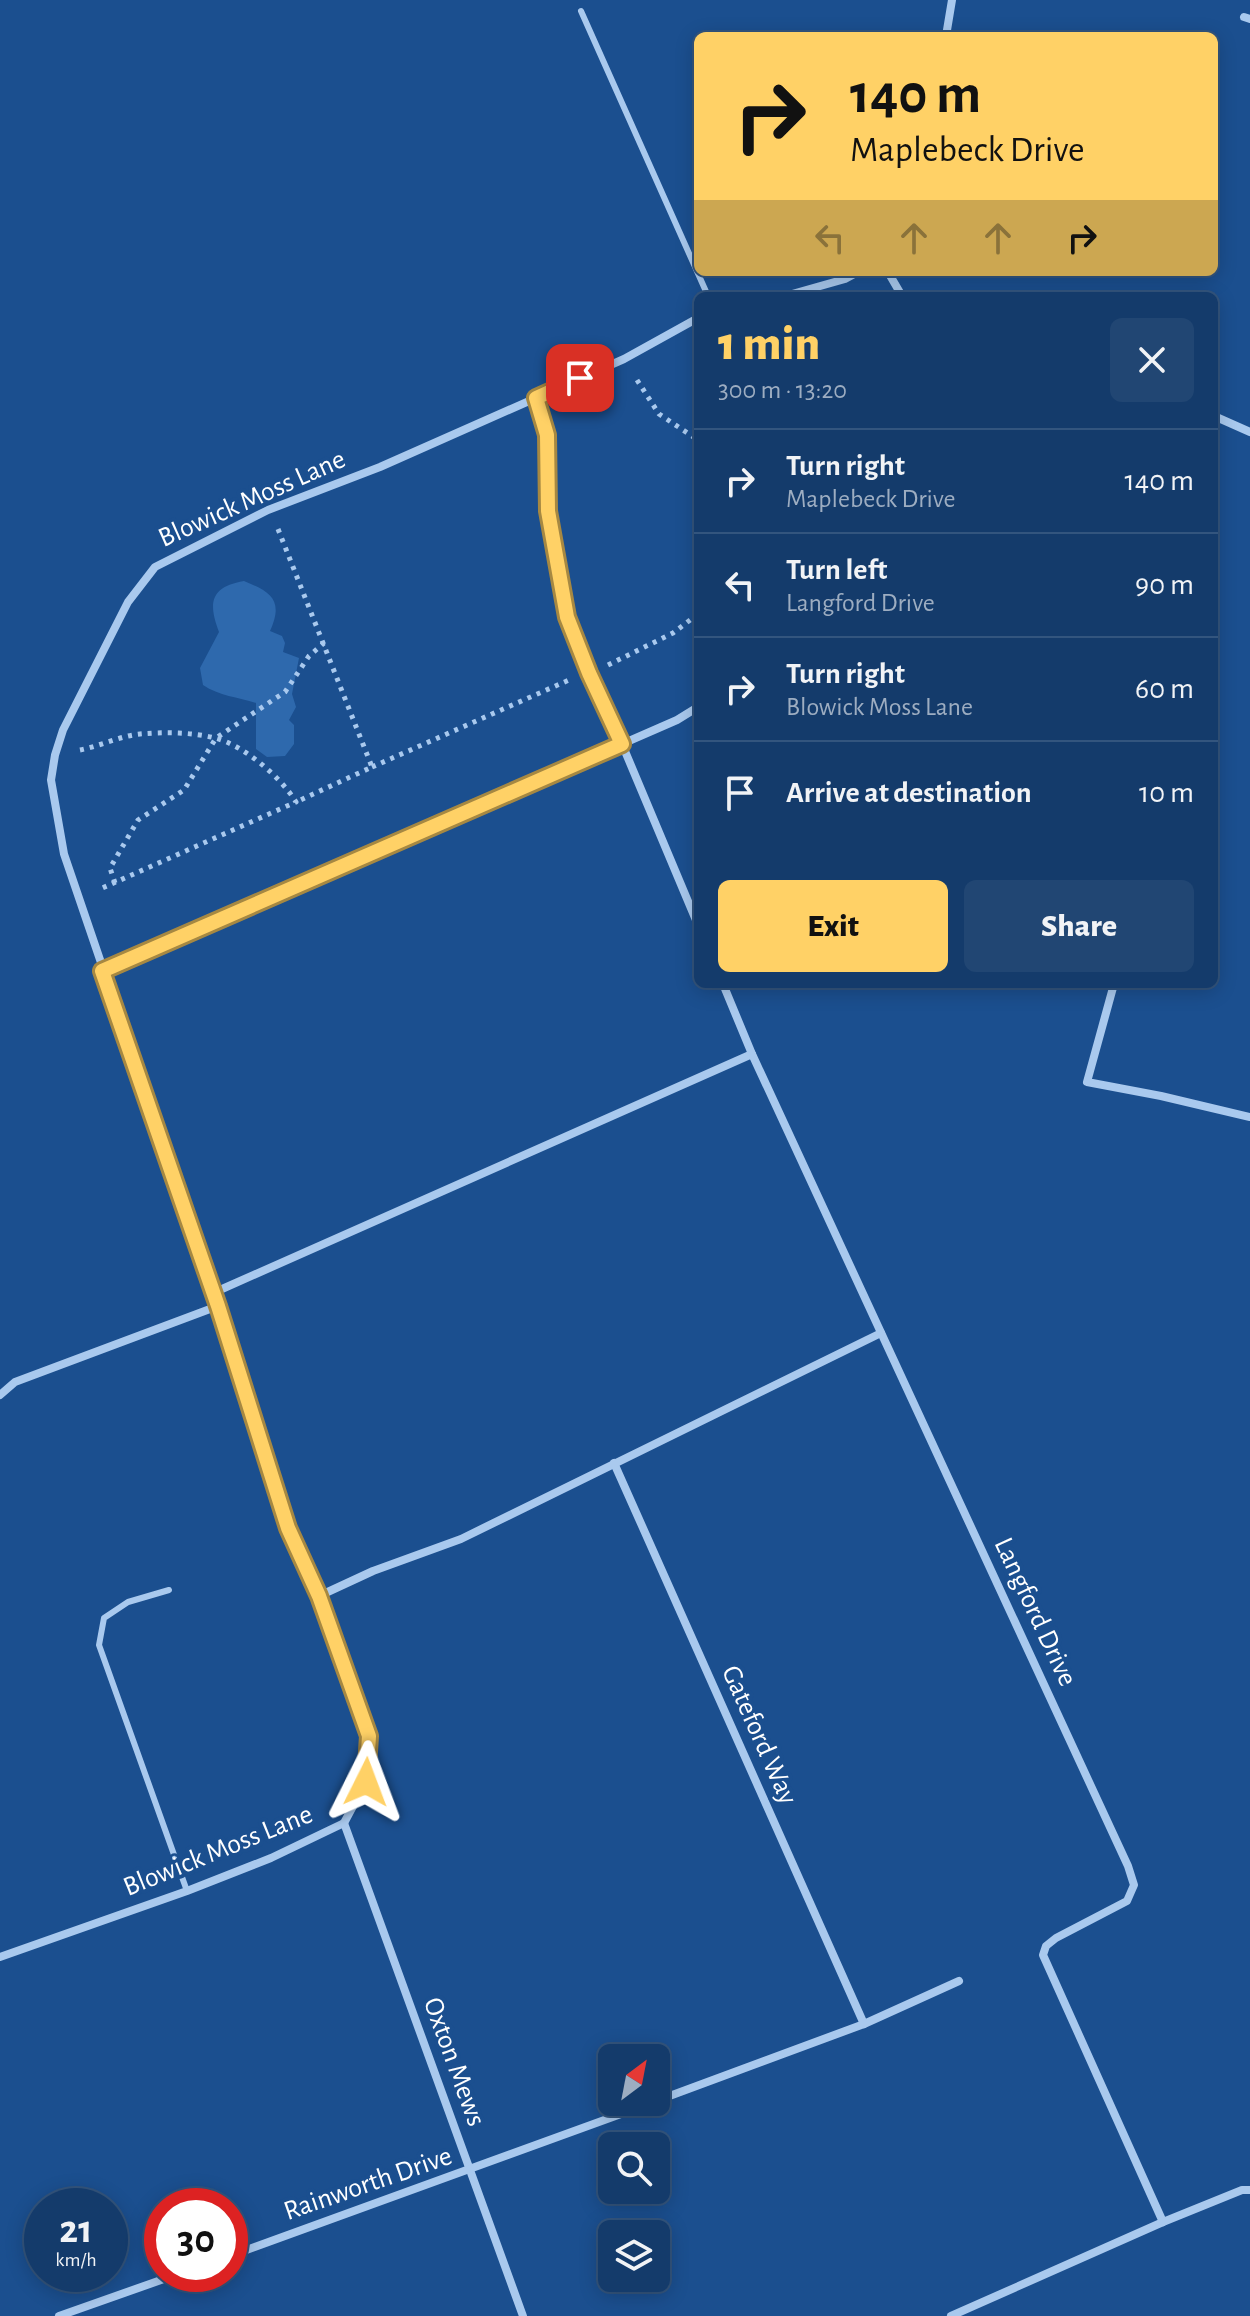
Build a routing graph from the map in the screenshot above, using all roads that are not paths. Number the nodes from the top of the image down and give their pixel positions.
1 (952, 0) edge
2 (581, 11) dead end
3 (947, 32) edge
4 (694, 265) edge
5 (851, 276) edge
6 (799, 292) edge
7 (694, 320) edge
8 (536, 398) junction
9 (1218, 418) edge
10 (1250, 432) edge
11 (694, 709) edge
12 (622, 744) junction
13 (694, 915) edge
14 (102, 971) junction
15 (725, 988) edge
16 (1113, 988) edge
17 (752, 1054) junction
18 (1250, 1117) edge
19 (213, 1293) junction
20 (218, 1306) junction
21 (881, 1333) junction
22 (0, 1395) edge
23 (614, 1463) junction
24 (169, 1590) dead end
25 (319, 1596) junction
26 (344, 1823) junction
27 (187, 1891) junction
28 (0, 1957) edge
29 (959, 1981) dead end
30 (864, 2024) junction
31 (670, 2096) edge
32 (617, 2116) edge
33 (470, 2171) junction
34 (1250, 2190) edge
35 (1163, 2222) junction
36 (248, 2250) edge
37 (144, 2286) edge
38 (59, 2316) edge
39 (523, 2316) edge
40 (952, 2316) edge

1 - 3 street
2 - 4 lane
5 - 6 street
7 - 8 street, Blowick Moss Lane
8 - 12 lane
8 - 14 street, Blowick Moss Lane
9 - 10 street
11 - 12 street
12 - 13 street
12 - 14 street
14 - 19 street, Blowick Moss Lane
15 - 17 street, Langford Drive
16 - 18 street
17 - 19 street
17 - 21 street, Langford Drive
19 - 20 street, Blowick Moss Lane
20 - 22 street
20 - 25 street, Blowick Moss Lane
21 - 23 street
21 - 35 street, Langford Drive
23 - 25 street
23 - 30 street, Gateford Way
24 - 27 lane
25 - 26 street, Blowick Moss Lane
26 - 27 street, Blowick Moss Lane
26 - 33 street, Oxton Mews
27 - 28 street, Blowick Moss Lane
29 - 30 street, Rainworth Drive
30 - 31 street, Rainworth Drive
32 - 33 street, Rainworth Drive
33 - 36 street, Rainworth Drive
33 - 39 street, Oxton Mews
34 - 35 street
35 - 40 street
37 - 38 street

